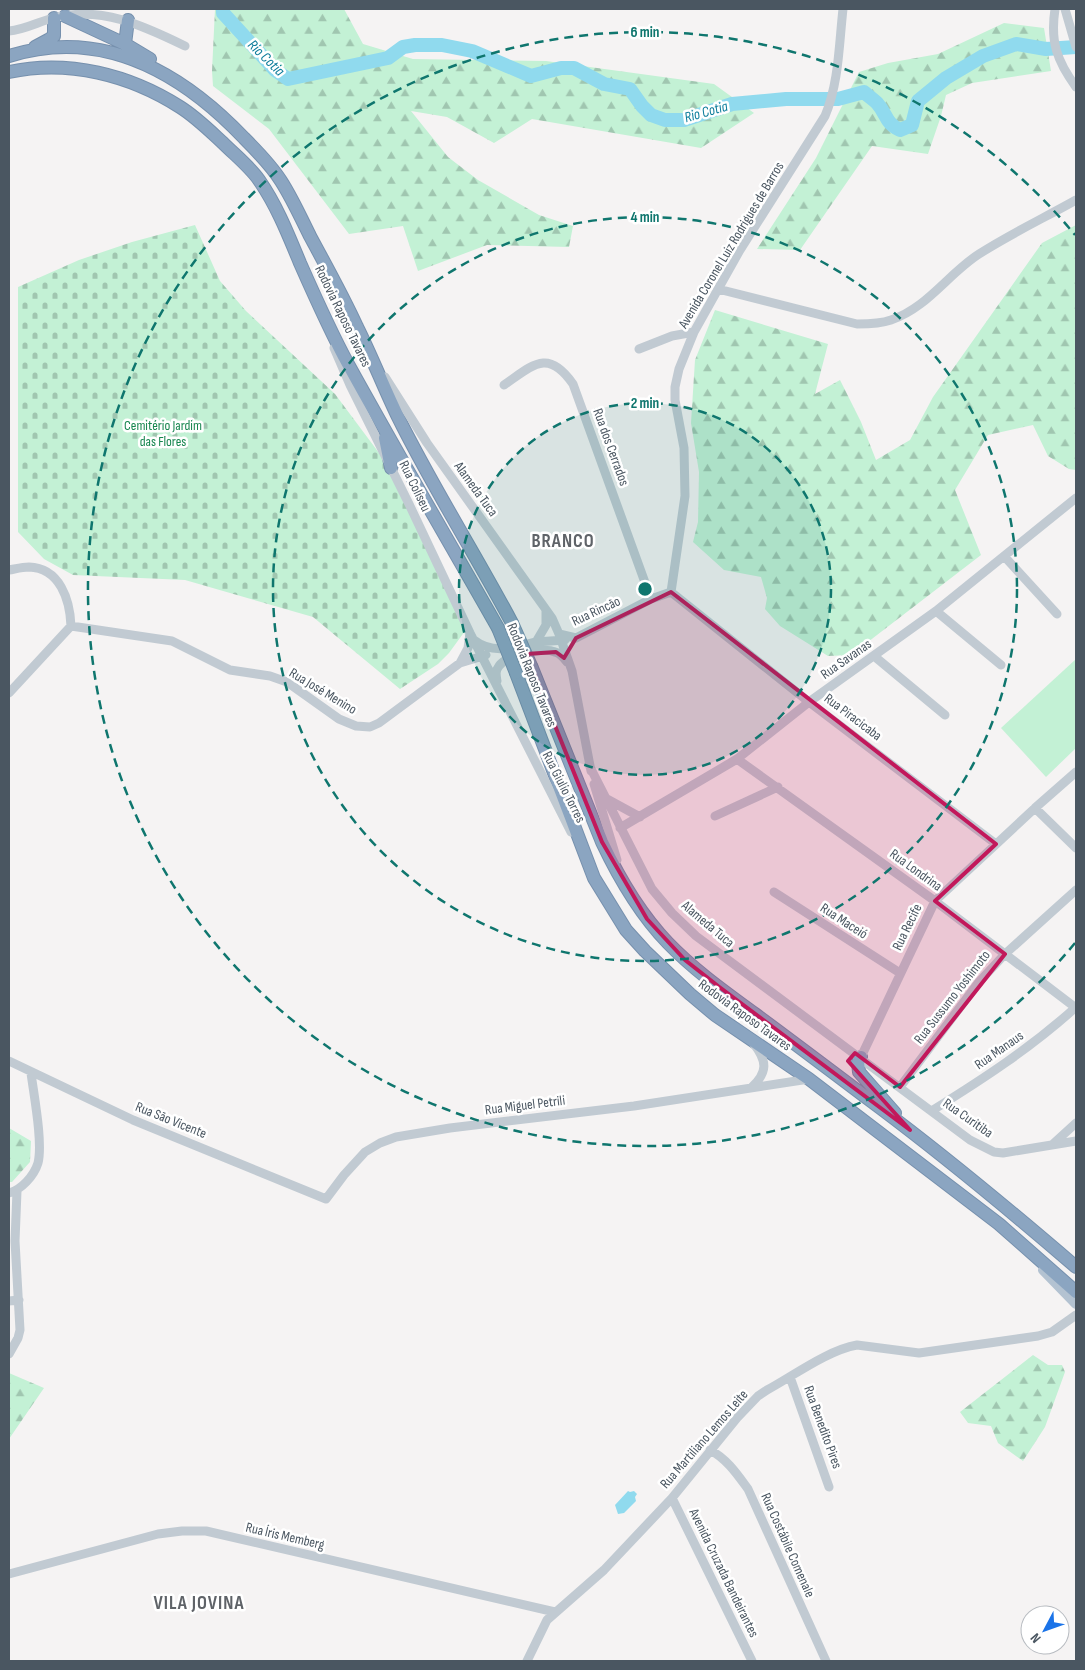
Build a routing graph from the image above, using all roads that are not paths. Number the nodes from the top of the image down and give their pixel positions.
1 (844, 9) edge
2 (1055, 9) edge
3 (1065, 9) edge
4 (60, 17) junction
5 (128, 20) junction
6 (9, 32) edge
7 (126, 44) junction
8 (185, 46) dead end
9 (1076, 47) edge
10 (27, 50) junction
11 (9, 56) edge
12 (9, 72) edge
13 (1076, 88) edge
14 (190, 89) junction
15 (1076, 200) edge
16 (718, 289) junction
17 (328, 326) junction
18 (694, 332) junction
19 (640, 349) dead end
20 (369, 353) junction
21 (504, 385) dead end
22 (382, 426) junction
23 (391, 468) junction
24 (1075, 501) edge
25 (1004, 556) junction
26 (9, 570) edge
27 (671, 592) junction
28 (651, 599) junction
29 (546, 609) junction
30 (936, 611) junction
31 (1057, 614) dead end
32 (71, 626) junction
33 (472, 636) junction
34 (561, 637) junction
35 (576, 638) junction
36 (536, 642) junction
37 (500, 650) junction
38 (482, 656) junction
39 (567, 656) junction
40 (874, 656) junction
41 (463, 662) junction
42 (1001, 665) dead end
43 (487, 666) junction
44 (572, 671) junction
45 (498, 688) junction
46 (9, 693) edge
47 (810, 702) junction
48 (945, 715) dead end
49 (737, 758) junction
50 (590, 767) junction
51 (1076, 772) edge
52 (778, 787) junction
53 (606, 798) junction
54 (1035, 808) junction
55 (640, 816) junction
56 (715, 816) dead end
57 (620, 828) junction
58 (996, 844) junction
59 (1076, 848) edge
60 (594, 878) junction
61 (1076, 890) edge
62 (774, 892) dead end
63 (629, 893) junction
64 (935, 901) junction
65 (1005, 954) junction
66 (900, 973) junction
67 (1076, 1008) edge
68 (746, 1034) junction
69 (861, 1057) junction
70 (9, 1061) edge
71 (31, 1073) junction
72 (809, 1079) junction
73 (900, 1086) junction
74 (752, 1087) junction
75 (932, 1110) junction
76 (1076, 1123) edge
77 (910, 1130) junction
78 (1076, 1141) edge
79 (1053, 1144) junction
80 (13, 1192) edge
81 (326, 1199) joint
82 (999, 1224) junction
83 (12, 1241) edge
84 (1076, 1267) edge
85 (1076, 1292) edge
86 (19, 1300) junction
87 (9, 1301) edge
88 (1076, 1304) edge
89 (1076, 1315) edge
90 (9, 1354) edge
91 (790, 1377) junction
92 (710, 1450) junction
93 (829, 1486) dead end
94 (672, 1498) junction
95 (9, 1574) edge
96 (556, 1612) junction
97 (527, 1661) edge
98 (752, 1661) edge
99 (826, 1661) edge

1 - 16 street, Avenida Coronel Luiz Rodrigues de Barros
2 - 13 street
3 - 9 street
4 - 5 street
4 - 6 street
4 - 7 highway
4 - 10 highway
5 - 7 highway
5 - 8 street
7 - 14 highway
10 - 11 highway, Rodovia Raposo Tavares
10 - 14 highway, Rodovia Raposo Tavares
12 - 17 highway, Rodovia Raposo Tavares
14 - 20 highway, Rodovia Raposo Tavares
15 - 16 street
16 - 18 street, Avenida Coronel Luiz Rodrigues de Barros
17 - 22 highway, Rodovia Raposo Tavares
17 - 23 street, Rua Coliseu
18 - 19 street
18 - 27 street, Avenida Coronel Luiz Rodrigues de Barros
20 - 29 street, Alameda Tuca
20 - 63 highway, Rodovia Raposo Tavares, bridge
21 - 28 street, Rua dos Cerrados
22 - 23 highway
22 - 60 highway, Rodovia Raposo Tavares, bridge
23 - 33 street, Rua Coliseu
24 - 25 street, Rua Savanas
25 - 30 street, Rua Savanas
25 - 31 street
26 - 32 street
27 - 28 street, Rua Rincão
27 - 47 street, Rua Piracicaba
28 - 35 street, Rua Rincão
29 - 34 street, Alameda Tuca
29 - 36 street
30 - 40 street, Rua Savanas
30 - 42 street
32 - 41 street, Rua José Menino
32 - 46 street
33 - 37 street
33 - 38 street, Rua Coliseu
33 - 41 street
34 - 35 street
34 - 36 street, Rua José Menino
34 - 39 street, Alameda Tuca
35 - 39 street
36 - 37 street, Rua José Menino
37 - 38 street, Rua José Menino
38 - 41 street, Rua José Menino
38 - 43 street, Rua Giulio Torres
39 - 44 street, Alameda Tuca
40 - 47 street, Rua Savanas
40 - 48 street
41 - 43 street
43 - 45 street, Rua Giulio Torres
44 - 45 street
44 - 50 street, Alameda Tuca
45 - 60 street, Rua Giulio Torres
47 - 49 street, Rua Savanas
47 - 58 street, Rua Piracicaba
49 - 52 street, Rua Londrina
49 - 55 street, Rua Savanas
50 - 53 street, Alameda Tuca
50 - 63 street, Alameda Tuca
51 - 54 street, Rua Recife
52 - 56 street
52 - 64 street, Rua Londrina
53 - 55 street
53 - 57 street, Alameda Tuca
54 - 58 street, Rua Recife
54 - 59 street
55 - 57 street, Rua Savanas
57 - 69 street, Alameda Tuca
58 - 64 street, Rua Recife
60 - 68 highway, Rodovia Raposo Tavares
61 - 65 street, Rua Sussumo Yoshimoto
62 - 66 street, Rua Maceió
63 - 77 highway, Rodovia Raposo Tavares
64 - 65 street, Rua Londrina
64 - 66 street, Rua Recife
65 - 67 street, Rua Londrina
65 - 73 street, Rua Sussumo Yoshimoto
66 - 69 street, Rua Recife
67 - 75 street, Rua Manaus
68 - 72 highway, Rodovia Raposo Tavares
68 - 74 street
69 - 73 street, Rua Curitiba
69 - 77 highway
70 - 71 street, Rua São Vicente
71 - 80 street
71 - 81 street, Rua São Vicente
72 - 74 street, Rua Miguel Petrili
72 - 82 highway, Rodovia Raposo Tavares
73 - 75 street, Rua Curitiba
74 - 81 street, Rua Miguel Petrili
75 - 79 street, Rua Curitiba
76 - 79 street
77 - 84 highway, Rodovia Raposo Tavares
78 - 79 street, Rua Curitiba
80 - 83 street
82 - 85 highway, Rodovia Raposo Tavares
82 - 88 main road
83 - 86 street
86 - 87 street
86 - 90 street
89 - 91 street, Rua Martiliano Lemos Leite
91 - 92 street, Rua Martiliano Lemos Leite
91 - 93 street, Rua Benedito Pires
92 - 94 street, Rua Martiliano Lemos Leite
92 - 99 street, Rua Costábile Comenale
94 - 96 street, Rua Martiliano Lemos Leite
94 - 98 street, Avenida Cruzada Bandeirantes
95 - 96 street, Rua Íris Memberg
96 - 97 street, Rua Martiliano Lemos Leite

